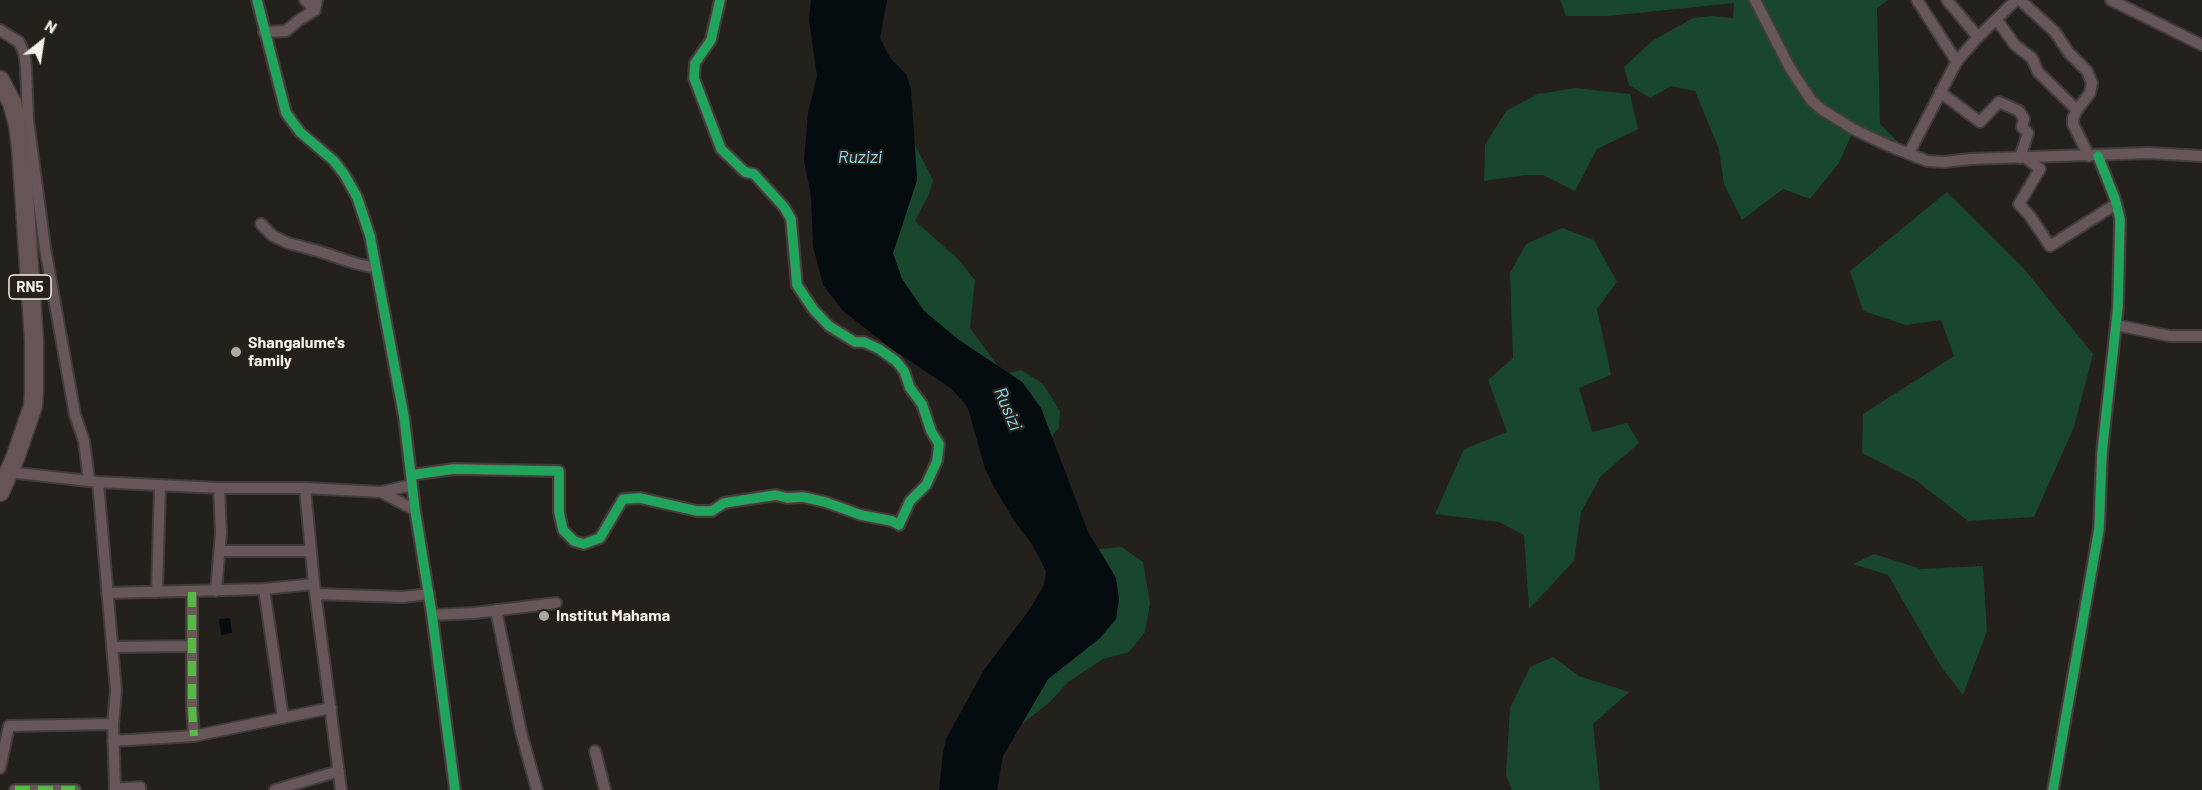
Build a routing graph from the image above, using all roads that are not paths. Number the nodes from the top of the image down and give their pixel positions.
1 (257, 0) edge
2 (305, 0) edge
3 (720, 0) edge
4 (1755, 0) edge
5 (1917, 0) edge
6 (1947, 0) edge
7 (2018, 0) edge
8 (2111, 0) edge
9 (316, 5) edge
10 (1997, 20) junction
11 (0, 30) edge
12 (264, 32) junction
13 (1978, 37) junction
14 (2202, 45) edge
15 (1957, 62) junction
16 (0, 80) edge
17 (1940, 92) junction
18 (2076, 110) junction
19 (1909, 153) junction
20 (2093, 156) junction
21 (2202, 156) edge
22 (2023, 158) junction
23 (2116, 204) junction
24 (261, 224) dead end
25 (375, 268) junction
26 (2116, 325) junction
27 (2202, 336) edge
28 (8, 472) junction
29 (412, 480) junction
30 (93, 481) junction
31 (160, 485) junction
32 (219, 488) junction
33 (305, 488) junction
34 (0, 492) edge
35 (381, 492) junction
36 (415, 510) junction
37 (310, 550) junction
38 (220, 552) junction
39 (264, 589) junction
40 (315, 589) junction
41 (216, 591) junction
42 (157, 592) junction
43 (192, 592) junction
44 (107, 593) junction
45 (429, 594) junction
46 (556, 603) dead end
47 (496, 610) junction
48 (432, 615) junction
49 (192, 646) junction
50 (112, 647) junction
51 (331, 708) junction
52 (283, 718) junction
53 (112, 724) junction
54 (4, 725) edge
55 (194, 736) junction
56 (113, 741) junction
57 (595, 751) dead end
58 (0, 768) edge
59 (339, 771) junction
60 (15, 790) edge
61 (75, 790) edge
62 (140, 790) edge
63 (274, 790) edge
64 (341, 790) edge
65 (455, 790) edge
66 (537, 790) edge
67 (605, 790) edge
68 (2053, 790) edge

1 - 12 street
2 - 9 street
3 - 29 street
4 - 19 street
5 - 15 street
6 - 13 street
7 - 10 street
7 - 18 street
8 - 14 street
9 - 12 street
10 - 13 street
10 - 18 street
11 - 30 street
12 - 25 street
13 - 15 street
15 - 17 street
16 - 28 highway, RN5
17 - 19 street
17 - 22 street
18 - 20 street
19 - 22 street
20 - 21 street
20 - 22 street
20 - 23 street
22 - 23 street
23 - 26 street
24 - 25 street
25 - 29 street
26 - 27 street
26 - 68 street
28 - 30 street
28 - 34 highway, RN5
29 - 35 street
29 - 36 street
30 - 31 street
30 - 44 street
31 - 32 street
31 - 42 street
32 - 33 street
32 - 38 street
33 - 35 street
33 - 37 street
35 - 36 street
36 - 45 street
37 - 38 street
37 - 40 street
38 - 41 street
39 - 40 street
39 - 41 street
39 - 52 street
40 - 45 street
40 - 51 street
41 - 43 street
42 - 43 street
42 - 44 street
43 - 49 street
44 - 50 street
45 - 48 street
46 - 47 street
47 - 48 street
47 - 66 street
48 - 65 street
49 - 50 street
49 - 55 street
50 - 53 street
51 - 52 street
51 - 59 street
52 - 55 street
53 - 54 street
53 - 56 street
54 - 58 street
55 - 56 street
56 - 62 street
57 - 67 street
59 - 63 street
59 - 64 street
60 - 61 street

